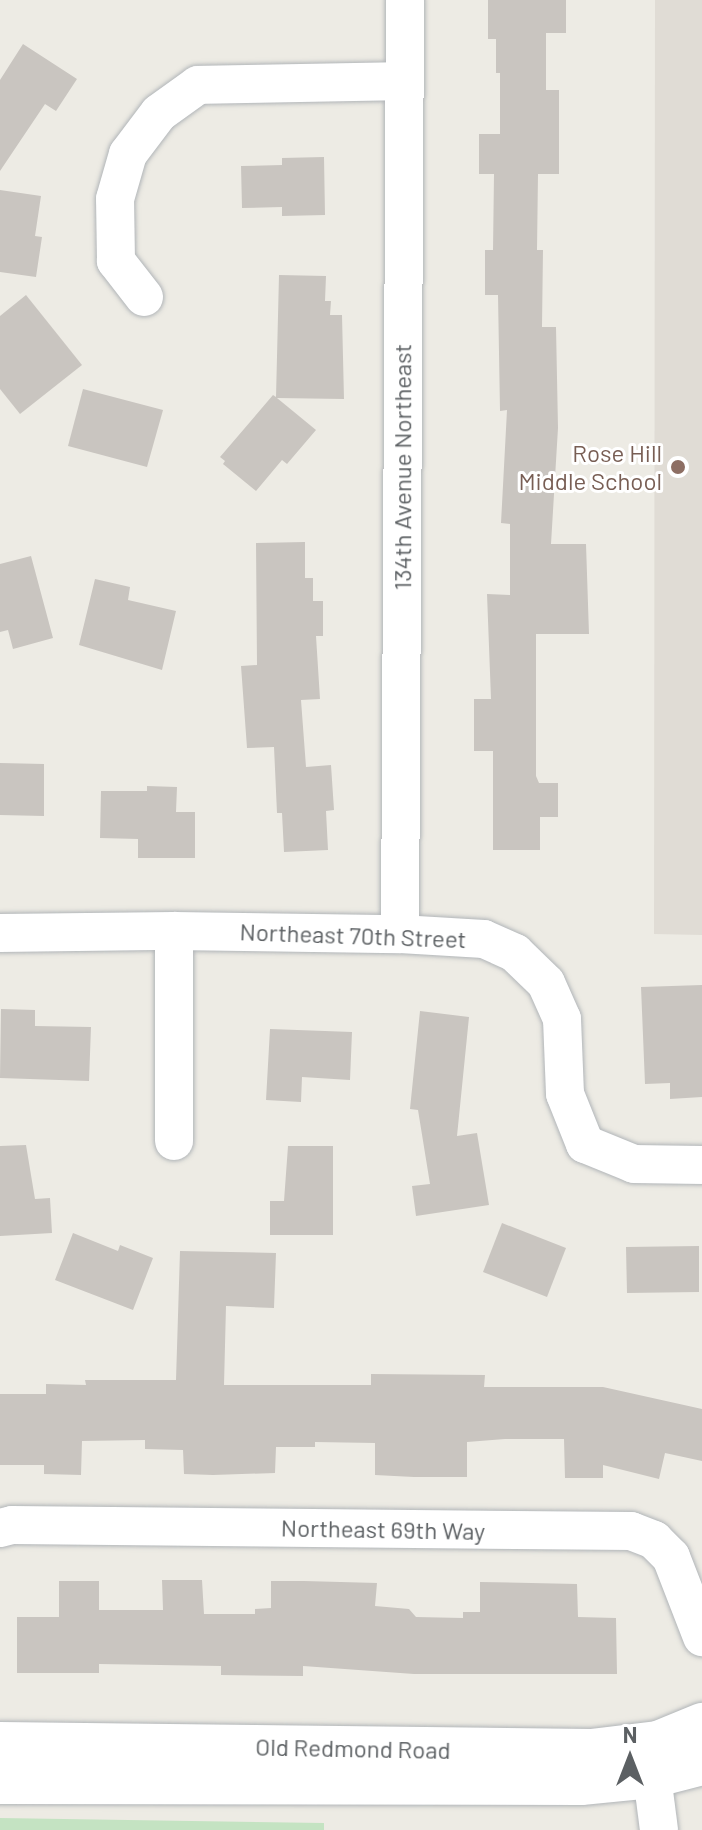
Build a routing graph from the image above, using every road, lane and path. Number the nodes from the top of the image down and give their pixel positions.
1 (405, 0) edge
2 (403, 81) junction
3 (144, 297) dead end
4 (174, 931) junction
5 (0, 933) edge
6 (400, 934) junction
7 (174, 1141) dead end
8 (702, 1165) edge
9 (0, 1528) edge
10 (702, 1637) edge
11 (702, 1725) edge
12 (0, 1744) edge
13 (702, 1763) edge
14 (652, 1776) junction
15 (0, 1782) edge
16 (659, 1830) edge

1 - 2 street, 134th Avenue Northeast
2 - 3 street
2 - 6 street, 134th Avenue Northeast
4 - 5 street, Northeast 70th Street
4 - 6 street, Northeast 70th Street
4 - 7 street
6 - 8 street, Northeast 70th Street
9 - 10 street, Northeast 69th Way
11 - 12 main road, Old Redmond Road
13 - 14 main road, Old Redmond Road
14 - 15 main road, Old Redmond Road
14 - 16 street

